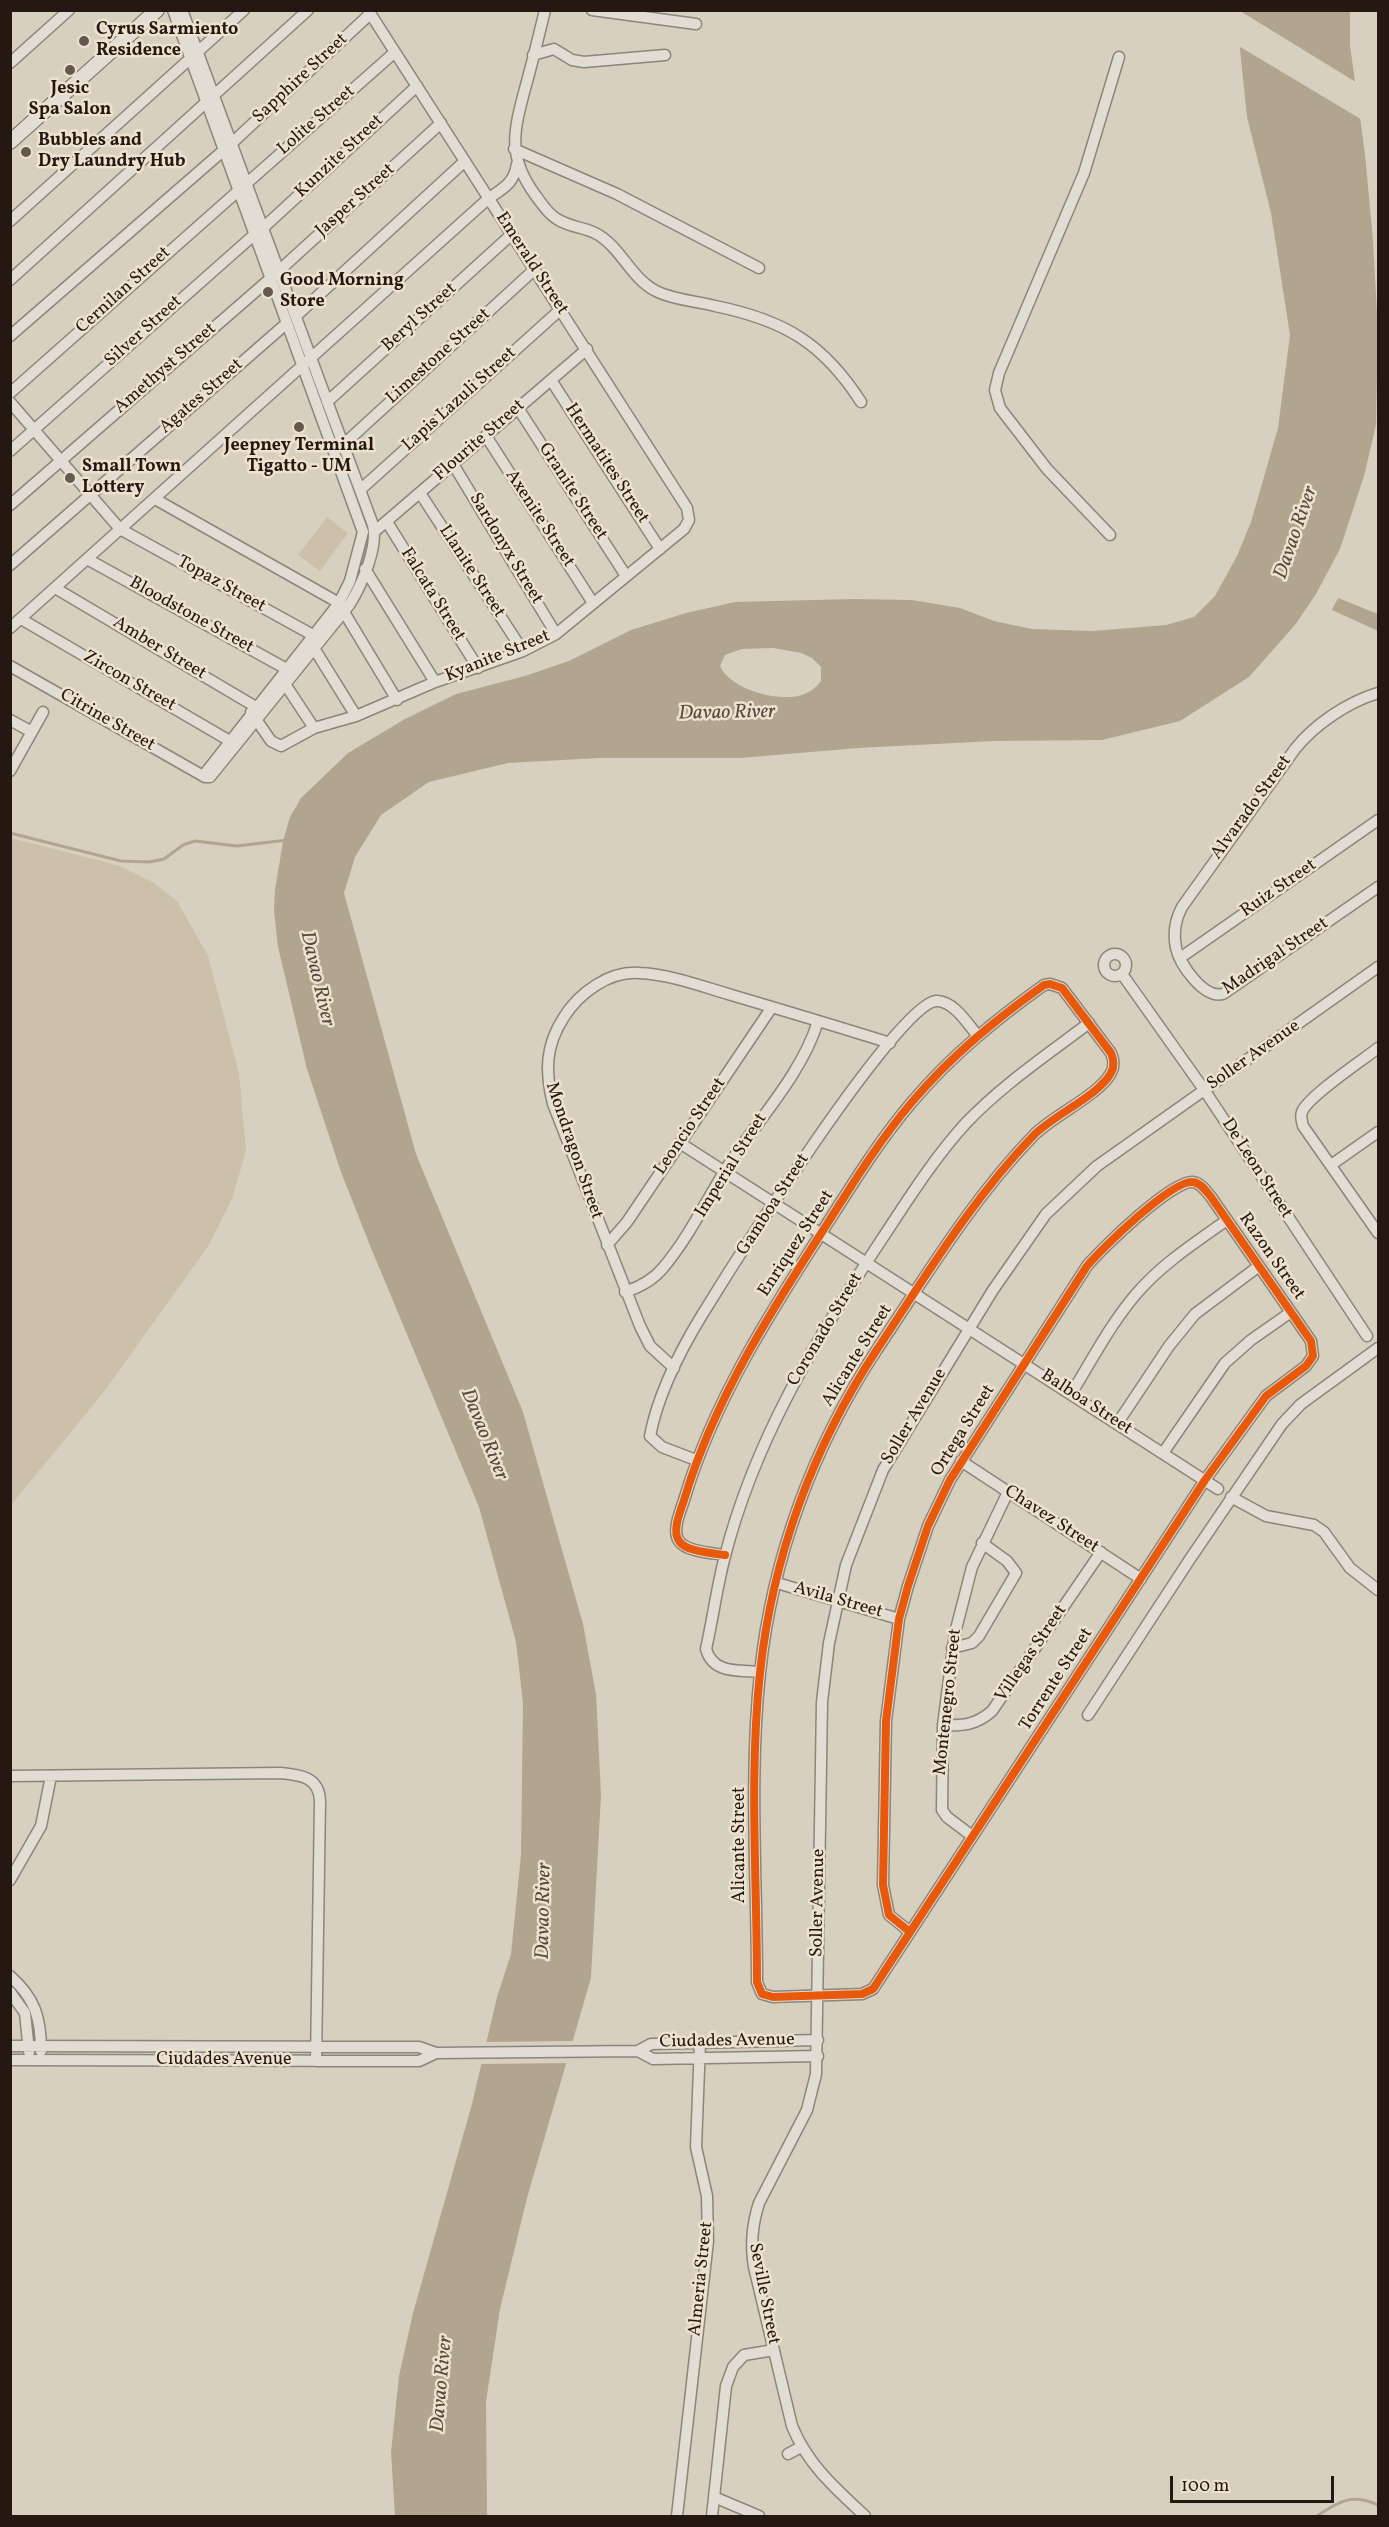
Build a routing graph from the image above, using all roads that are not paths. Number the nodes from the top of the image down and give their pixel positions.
1 (69, 10) edge
2 (157, 10) edge
3 (173, 10) edge
4 (182, 10) edge
5 (244, 10) edge
6 (308, 10) edge
7 (545, 10) edge
8 (592, 10) edge
9 (369, 12) edge
10 (696, 24) dead end
11 (395, 52) junction
12 (533, 55) junction
13 (664, 55) dead end
14 (195, 56) junction
15 (1119, 57) dead end
16 (10, 63) edge
17 (417, 86) junction
18 (211, 100) junction
19 (441, 123) junction
20 (10, 142) edge
21 (228, 146) junction
22 (514, 149) junction
23 (465, 161) junction
24 (517, 164) junction
25 (242, 186) junction
26 (489, 198) junction
27 (10, 221) edge
28 (259, 231) junction
29 (512, 234) junction
30 (759, 268) dead end
31 (535, 269) junction
32 (275, 274) junction
33 (10, 280) edge
34 (561, 309) junction
35 (291, 320) junction
36 (10, 336) edge
37 (587, 349) junction
38 (307, 362) junction
39 (551, 380) junction
40 (10, 393) edge
41 (10, 402) edge
42 (327, 402) junction
43 (861, 402) dead end
44 (518, 408) junction
45 (34, 430) junction
46 (486, 436) junction
47 (344, 444) junction
48 (10, 451) edge
49 (61, 460) junction
50 (453, 464) junction
51 (360, 490) junction
52 (420, 493) junction
53 (90, 494) junction
54 (154, 499) junction
55 (10, 505) edge
56 (689, 520) joint
57 (387, 522) junction
58 (120, 529) junction
59 (374, 532) junction
60 (1110, 535) dead end
61 (660, 549) junction
62 (87, 559) junction
63 (10, 565) edge
64 (365, 569) junction
65 (626, 576) junction
66 (55, 588) junction
67 (593, 603) junction
68 (342, 608) junction
69 (21, 619) junction
70 (10, 628) edge
71 (556, 634) junction
72 (315, 641) junction
73 (523, 651) junction
74 (10, 666) edge
75 (478, 668) junction
76 (287, 676) junction
77 (435, 682) junction
78 (1378, 693) edge
79 (397, 700) junction
80 (43, 712) dead end
81 (257, 712) junction
82 (356, 716) junction
83 (10, 720) edge
84 (314, 728) junction
85 (32, 732) junction
86 (234, 743) junction
87 (10, 771) edge
88 (1378, 820) edge
89 (1378, 886) edge
90 (1180, 958) junction
91 (1378, 967) edge
92 (1122, 974) dead end
93 (772, 1007) junction
94 (818, 1021) junction
95 (1089, 1023) junction
96 (977, 1035) junction
97 (891, 1043) junction
98 (1378, 1048) edge
99 (1205, 1091) junction
100 (1378, 1131) edge
101 (680, 1143) junction
102 (1330, 1165) junction
103 (725, 1171) junction
104 (1193, 1182) joint
105 (774, 1203) junction
106 (1227, 1220) junction
107 (1378, 1231) edge
108 (821, 1233) junction
109 (607, 1245) junction
110 (867, 1263) junction
111 (1259, 1266) junction
112 (625, 1292) junction
113 (915, 1293) junction
114 (1291, 1312) junction
115 (969, 1328) junction
116 (1367, 1336) dead end
117 (1378, 1348) edge
118 (1313, 1356) joint
119 (1024, 1364) junction
120 (674, 1368) junction
121 (1071, 1394) junction
122 (1118, 1424) junction
123 (1164, 1453) junction
124 (696, 1460) junction
125 (962, 1461) junction
126 (1205, 1480) junction
127 (1218, 1489) dead end
128 (1008, 1492) junction
129 (1231, 1497) junction
130 (982, 1543) junction
131 (1101, 1552) junction
132 (725, 1555) junction
133 (1141, 1579) junction
134 (777, 1583) junction
135 (1378, 1590) edge
136 (837, 1601) junction
137 (899, 1620) junction
138 (952, 1648) junction
139 (760, 1672) junction
140 (1088, 1715) dead end
141 (943, 1725) junction
142 (10, 1776) edge
143 (51, 1776) junction
144 (972, 1836) junction
145 (10, 1880) edge
146 (910, 1932) junction
147 (10, 1976) edge
148 (10, 1992) edge
149 (819, 1995) junction
150 (818, 2040) junction
151 (700, 2043) junction
152 (10, 2046) edge
153 (29, 2046) junction
154 (41, 2046) junction
155 (316, 2047) junction
156 (635, 2051) junction
157 (439, 2053) junction
158 (818, 2056) junction
159 (701, 2058) junction
160 (10, 2060) edge
161 (29, 2060) junction
162 (41, 2060) junction
163 (316, 2061) junction
164 (774, 2350) junction
165 (801, 2447) junction
166 (789, 2454) dead end
167 (714, 2497) junction
168 (677, 2517) edge
169 (712, 2517) edge
170 (759, 2517) edge
171 (865, 2517) edge

1 - 16 street
2 - 20 street
3 - 14 street
4 - 14 street
5 - 14 street
6 - 18 street
7 - 12 street
8 - 10 street
9 - 11 street, Emerald Street
9 - 21 street, Sapphire Street
11 - 17 street, Emerald Street
11 - 25 street, Lolite Street
12 - 13 street
12 - 22 street
14 - 18 street
14 - 27 street
15 - 60 street
17 - 19 street, Emerald Street
17 - 28 street, Kunzite Street
18 - 21 street
18 - 33 street
19 - 23 street, Emerald Street
19 - 32 street, Jasper Street
21 - 25 street
21 - 36 street, Sapphire Street
22 - 24 street
22 - 30 street
23 - 26 street, Emerald Street
23 - 35 street, Agates Street
24 - 26 street
24 - 43 street
25 - 28 street
25 - 40 street, Cernilan Street
26 - 29 street, Emerald Street
26 - 38 street
28 - 32 street
28 - 45 street, Silver Street
29 - 31 street, Emerald Street
29 - 42 street, Beryl Street
31 - 34 street, Emerald Street
31 - 47 street, Limestone Street
32 - 35 street
32 - 49 street, Amethyst Street
34 - 37 street, Emerald Street
34 - 51 street, Lapis Lazuli Street
35 - 38 street
35 - 53 street, Agates Street
37 - 39 street, Flourite Street
37 - 56 street, Emerald Street
38 - 42 street
38 - 54 street
38 - 68 street
39 - 44 street, Flourite Street
39 - 61 street, Hermatites Street
41 - 45 street
42 - 47 street
44 - 46 street, Flourite Street
44 - 65 street, Granite Street
45 - 48 street, Silver Street
45 - 49 street
46 - 50 street, Flourite Street
46 - 67 street, Axenite Street
47 - 51 street
49 - 53 street
49 - 55 street, Amethyst Street
50 - 52 street, Flourite Street
50 - 71 street, Sardonyx Street
51 - 59 street
52 - 57 street, Flourite Street
52 - 73 street, Llanite Street
53 - 58 street
53 - 63 street, Agates Street
54 - 58 street
54 - 68 street
56 - 61 street, Kyanite Street
57 - 59 street, Flourite Street
57 - 75 street, Falcata Street
58 - 62 street
58 - 72 street, Topaz Street
59 - 64 street
61 - 65 street, Kyanite Street
62 - 66 street
62 - 76 street, Bloodstone Street
64 - 68 street
64 - 77 street
65 - 67 street, Kyanite Street
66 - 69 street
66 - 81 street, Amber Street
67 - 71 street, Kyanite Street
68 - 72 street
68 - 79 street
69 - 70 street
69 - 86 street, Zircon Street
71 - 73 street, Kyanite Street
72 - 76 street
72 - 82 street
73 - 75 street, Kyanite Street
74 - 86 street, Citrine Street
75 - 77 street, Kyanite Street
76 - 81 street
76 - 84 street
77 - 79 street, Kyanite Street
78 - 90 street, Alvarado Street
79 - 82 street, Kyanite Street
80 - 85 street
81 - 84 street, Kyanite Street
81 - 86 street
82 - 84 street, Kyanite Street
83 - 85 street
85 - 87 street
88 - 90 street, Ruiz Street
89 - 90 street, Madrigal Street
91 - 99 street, Soller Avenue
92 - 99 street, De Leon Street
93 - 94 street, Mondragon Street
93 - 101 street, Leoncio Street
93 - 109 street, Mondragon Street
94 - 97 street, Mondragon Street
94 - 103 street, Imperial Street
95 - 96 street, Enriquez Street
95 - 110 street, Coronado Street
95 - 113 street, Alicante Street
96 - 97 street, Gamboa Street
96 - 108 street, Enriquez Street
97 - 105 street, Gamboa Street
98 - 102 street
99 - 115 street, Soller Avenue
99 - 116 street, De Leon Street
100 - 102 street
101 - 103 street, Balboa Street
101 - 109 street, Leoncio Street
102 - 107 street
103 - 105 street, Balboa Street
103 - 112 street, Imperial Street
104 - 106 street, Razon Street
104 - 119 street, Ortega Street
105 - 108 street, Balboa Street
105 - 120 street, Gamboa Street
106 - 111 street, Razon Street
106 - 121 street
108 - 110 street, Balboa Street
108 - 124 street, Enriquez Street
109 - 112 street, Mondragon Street
110 - 113 street, Balboa Street
110 - 132 street, Coronado Street
111 - 114 street, Razon Street
111 - 122 street
112 - 120 street, Mondragon Street
113 - 115 street, Balboa Street
113 - 134 street, Alicante Street
114 - 118 street, Razon Street
114 - 123 street
115 - 119 street, Balboa Street
115 - 136 street, Soller Avenue
117 - 129 street
118 - 126 street, Torrente Street
119 - 121 street, Balboa Street
119 - 125 street, Ortega Street
120 - 124 street, Gamboa Street
121 - 122 street, Balboa Street
122 - 123 street, Balboa Street
123 - 126 street, Balboa Street
124 - 132 street, Enriquez Street
125 - 128 street, Chavez Street
125 - 137 street, Ortega Street
126 - 127 street, Balboa Street
126 - 133 street, Torrente Street
128 - 130 street, Montenegro Street
128 - 131 street, Chavez Street
129 - 135 street
129 - 140 street
130 - 138 street, Montenegro Street
130 - 138 street
131 - 133 street, Chavez Street
131 - 141 street, Villegas Street
132 - 139 street, Coronado Street
133 - 144 street, Torrente Street
134 - 136 street, Avila Street
134 - 139 street, Alicante Street
136 - 137 street, Avila Street
136 - 149 street, Soller Avenue
137 - 146 street, Ortega Street
138 - 141 street, Montenegro Street
139 - 149 street, Alicante Street
141 - 144 street, Montenegro Street
142 - 143 street
143 - 145 street
143 - 155 street
144 - 146 street, Torrente Street
146 - 149 street, Torrente Street
147 - 154 street
148 - 153 street
149 - 150 street, Soller Avenue
150 - 151 street, Ciudades Avenue
150 - 158 street, Soller Avenue
151 - 156 street, Ciudades Avenue
151 - 159 street, Almeria Street
152 - 153 street, Ciudades Avenue
153 - 154 street, Ciudades Avenue
153 - 161 street
154 - 155 street, Ciudades Avenue
154 - 162 street
155 - 157 street, Ciudades Avenue
155 - 163 street
156 - 157 street, Ciudades Avenue
156 - 159 street, Ciudades Avenue
157 - 163 street, Ciudades Avenue
158 - 159 street, Ciudades Avenue
158 - 164 street, Seville Street
159 - 168 street, Almeria Street
160 - 161 street, Ciudades Avenue
161 - 162 street, Ciudades Avenue
162 - 163 street, Ciudades Avenue
164 - 165 street, Seville Street
164 - 167 street
165 - 166 street
165 - 171 street, Seville Street
167 - 169 street
167 - 170 street

